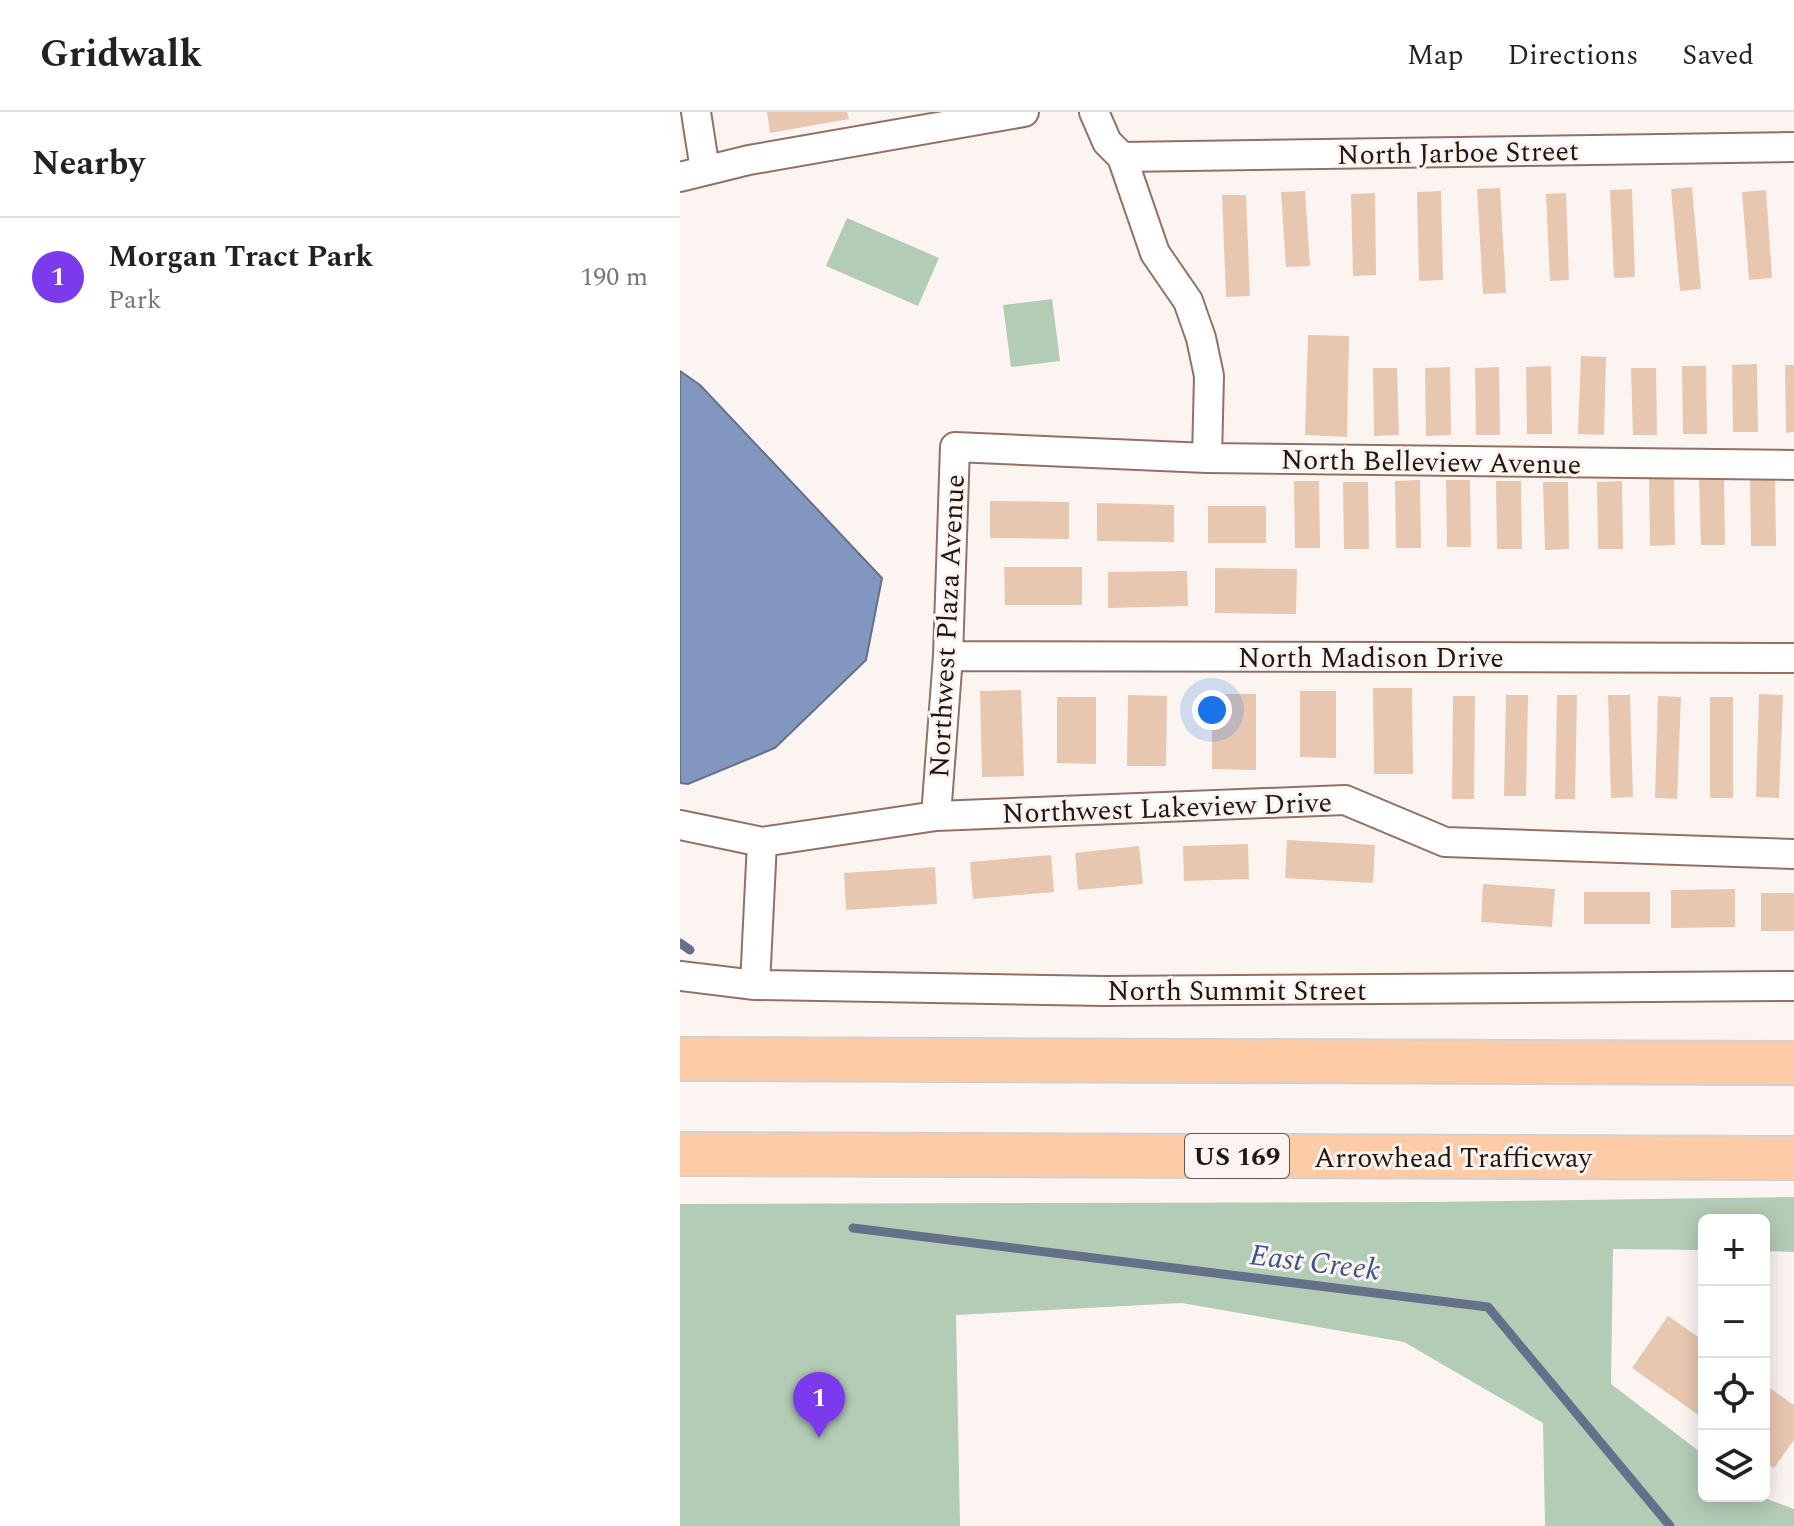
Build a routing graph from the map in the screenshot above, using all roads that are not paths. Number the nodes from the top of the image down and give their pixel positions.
1 (696, 112) edge
2 (1024, 112) edge
3 (1094, 112) edge
4 (1794, 147) edge
5 (1122, 157) junction
6 (692, 174) edge
7 (1207, 458) junction
8 (1794, 465) edge
9 (948, 656) junction
10 (1794, 658) edge
11 (936, 816) junction
12 (680, 825) edge
13 (762, 842) junction
14 (1794, 854) edge
15 (680, 976) edge
16 (755, 985) junction
17 (1794, 986) edge
18 (680, 1059) edge
19 (1794, 1063) edge
20 (680, 1154) edge
21 (1794, 1158) edge

1 - 6 street
2 - 6 street
3 - 5 street
4 - 5 street, North Jarboe Street
5 - 7 street
7 - 8 street, North Belleview Avenue
7 - 9 street, Northwest Plaza Avenue
9 - 10 street, North Madison Drive
9 - 11 street, Northwest Plaza Avenue
11 - 13 street, Northwest Lakeview Drive
11 - 14 street, Northwest Lakeview Drive
12 - 13 street, Northwest Lakeview Drive
13 - 16 street
15 - 16 street, North Summit Street
16 - 17 street, North Summit Street
18 - 19 highway
20 - 21 highway, Arrowhead Trafficway / US 169

